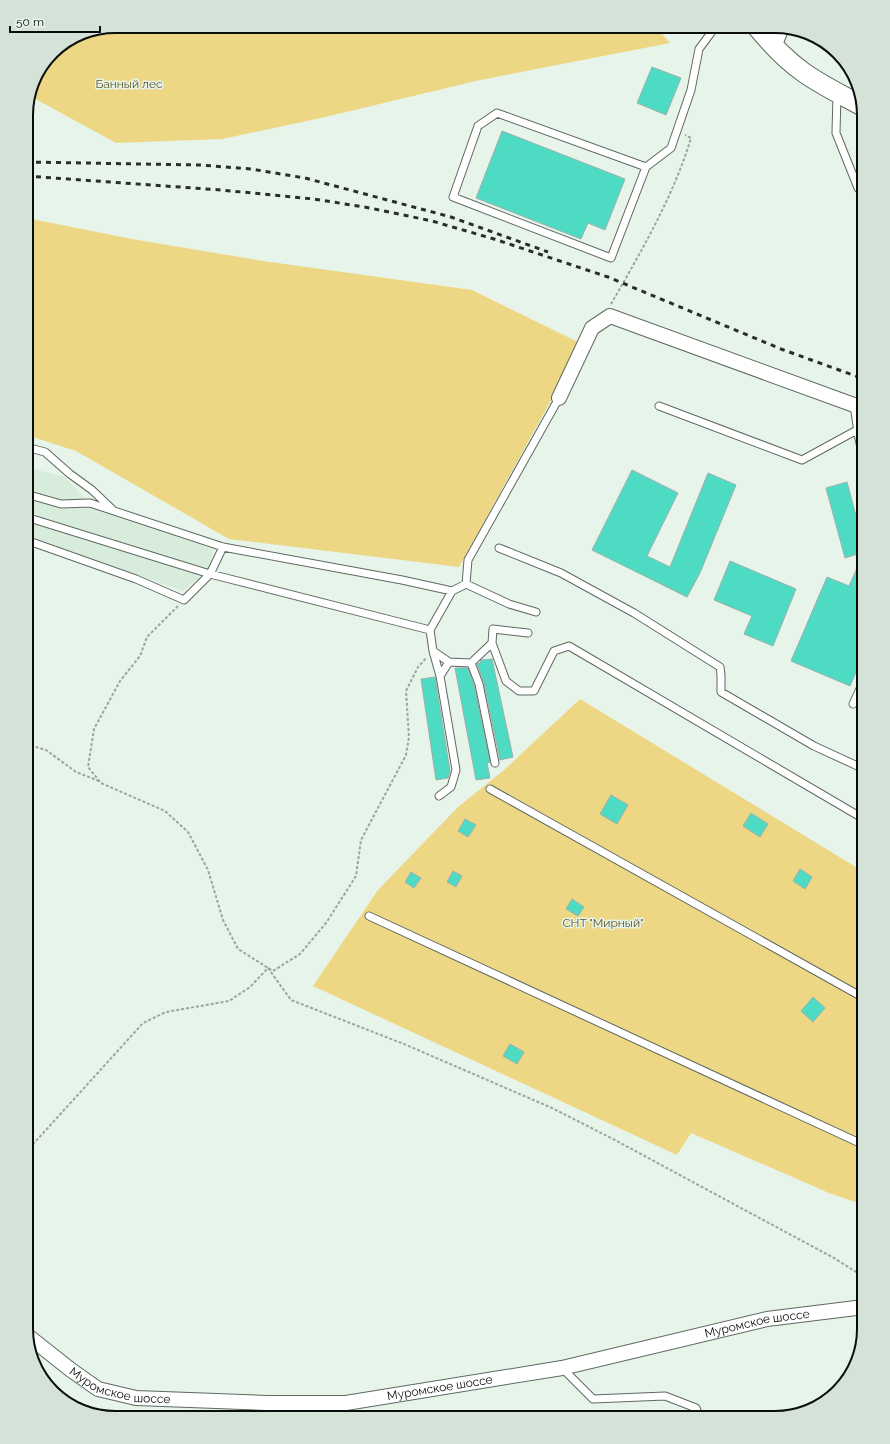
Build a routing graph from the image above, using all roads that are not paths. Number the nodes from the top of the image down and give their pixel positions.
1 (711, 33) edge
2 (762, 33) edge
3 (778, 33) edge
4 (773, 46) junction
5 (837, 93) junction
6 (856, 103) edge
7 (646, 167) junction
8 (857, 186) edge
9 (559, 398) joint
10 (857, 405) edge
11 (659, 406) dead end
12 (857, 430) edge
13 (33, 449) edge
14 (33, 496) edge
15 (115, 511) junction
16 (33, 519) edge
17 (33, 543) edge
18 (223, 547) junction
19 (499, 548) dead end
20 (210, 574) junction
21 (466, 584) junction
22 (452, 591) junction
23 (536, 612) dead end
24 (430, 630) junction
25 (528, 633) dead end
26 (492, 643) junction
27 (433, 651) junction
28 (449, 662) junction
29 (471, 663) junction
30 (440, 676) junction
31 (857, 695) edge
32 (853, 704) dead end
33 (495, 763) dead end
34 (857, 766) edge
35 (490, 789) dead end
36 (439, 796) dead end
37 (857, 815) edge
38 (369, 916) dead end
39 (857, 994) edge
40 (857, 1143) edge
41 (857, 1308) edge
42 (34, 1341) edge
43 (562, 1368) junction
44 (697, 1411) edge

1 - 7 lane
2 - 4 main road
3 - 4 street
4 - 5 main road
5 - 6 main road
5 - 8 lane
7 - 7 lane
9 - 10 street
9 - 21 lane
11 - 12 lane
13 - 15 lane
14 - 15 lane
15 - 18 lane
16 - 20 lane
17 - 20 lane
18 - 20 lane
18 - 22 lane
19 - 34 lane
20 - 24 lane
21 - 22 lane
21 - 23 lane
22 - 24 lane
24 - 27 lane
25 - 26 lane
26 - 29 lane
26 - 37 lane
27 - 28 lane
27 - 30 lane
28 - 29 lane
28 - 30 lane
29 - 33 lane
30 - 36 lane
31 - 32 lane
35 - 39 lane
38 - 40 lane
41 - 43 street, Муромское шоссе
42 - 43 street, Муромское шоссе
43 - 44 lane

